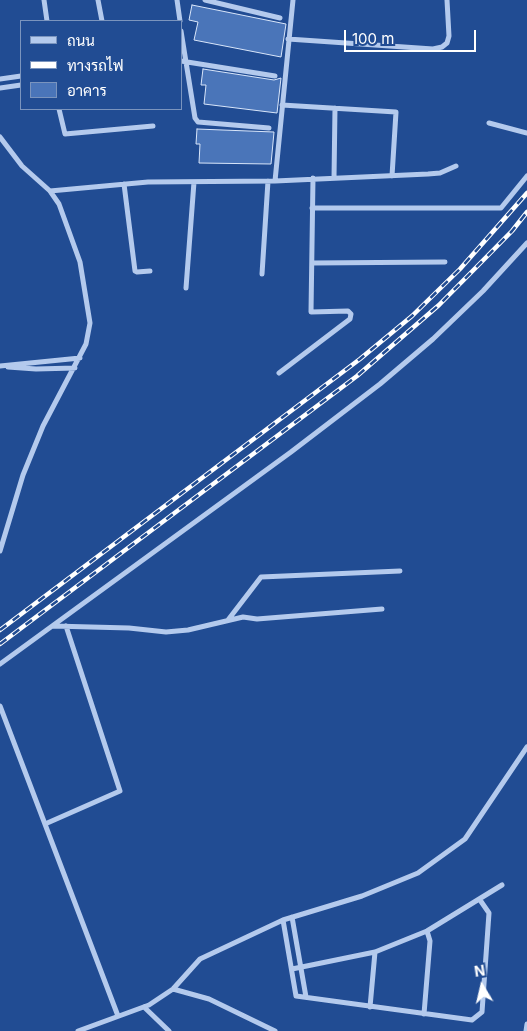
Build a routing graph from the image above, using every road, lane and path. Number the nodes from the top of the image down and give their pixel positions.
1 (44, 0) edge
2 (98, 0) edge
3 (177, 0) edge
4 (205, 0) edge
5 (293, 0) edge
6 (447, 0) edge
7 (280, 18) dead end
8 (47, 20) edge
9 (102, 20) edge
10 (180, 20) edge
11 (288, 39) junction
12 (182, 46) edge
13 (183, 61) edge
14 (20, 76) edge
15 (275, 76) dead end
16 (0, 79) edge
17 (20, 85) edge
18 (0, 88) edge
19 (282, 105) junction
20 (335, 108) junction
21 (59, 110) edge
22 (489, 123) dead end
23 (153, 126) dead end
24 (269, 128) dead end
25 (527, 133) edge
26 (0, 137) edge
27 (456, 166) dead end
28 (392, 176) junction
29 (527, 176) edge
30 (313, 178) junction
31 (334, 178) junction
32 (268, 181) junction
33 (274, 181) junction
34 (194, 182) junction
35 (124, 184) junction
36 (50, 191) junction
37 (312, 208) junction
38 (527, 242) edge
39 (444, 262) dead end
40 (312, 263) junction
41 (150, 271) dead end
42 (262, 274) dead end
43 (186, 288) dead end
44 (80, 358) junction
45 (0, 366) edge
46 (75, 368) junction
47 (279, 372) dead end
48 (1, 544) edge
49 (0, 551) edge
50 (400, 571) dead end
51 (382, 610) dead end
52 (228, 620) junction
53 (53, 626) junction
54 (66, 626) junction
55 (0, 664) edge
56 (0, 706) edge
57 (527, 748) edge
58 (45, 824) junction
59 (502, 885) dead end
60 (480, 900) junction
61 (292, 917) junction
62 (282, 920) junction
63 (427, 931) junction
64 (375, 952) junction
65 (302, 968) junction
66 (292, 969) junction
67 (173, 989) junction
68 (306, 997) junction
69 (144, 1007) junction
70 (370, 1007) junction
71 (424, 1014) junction
72 (118, 1016) junction
73 (527, 1024) edge
74 (78, 1031) edge
75 (169, 1031) edge
76 (275, 1031) edge
77 (526, 1031) edge

1 - 8 street
2 - 9 street
3 - 10 street
4 - 7 street
5 - 11 street
6 - 11 street
11 - 19 street
12 - 13 street
13 - 15 street
13 - 24 street
14 - 16 street
17 - 18 street
19 - 20 street
19 - 33 street
20 - 28 street
20 - 31 street
21 - 23 street
22 - 25 street
26 - 36 street
27 - 28 street
28 - 31 street
29 - 37 street
30 - 31 street
30 - 33 street
30 - 37 street
32 - 33 street
32 - 34 street
32 - 42 street
34 - 35 street
34 - 43 street
35 - 36 street
35 - 41 street
36 - 44 street
37 - 40 street
38 - 53 street
39 - 40 street
40 - 47 street
44 - 45 street
44 - 46 street
45 - 46 street
46 - 48 street
48 - 49 street
50 - 52 street
51 - 52 street
52 - 54 street
53 - 54 street
53 - 55 street
54 - 58 street
56 - 58 street
57 - 61 street
58 - 72 street
59 - 60 street
60 - 63 street
60 - 71 street
61 - 62 street
61 - 65 street
62 - 66 street
62 - 67 street
63 - 64 street
63 - 71 street
64 - 65 street
64 - 70 street
65 - 66 street
65 - 68 street
66 - 68 street
67 - 69 street
67 - 76 street
68 - 70 street
69 - 72 street
69 - 75 street
70 - 71 street
72 - 74 street
73 - 77 street

